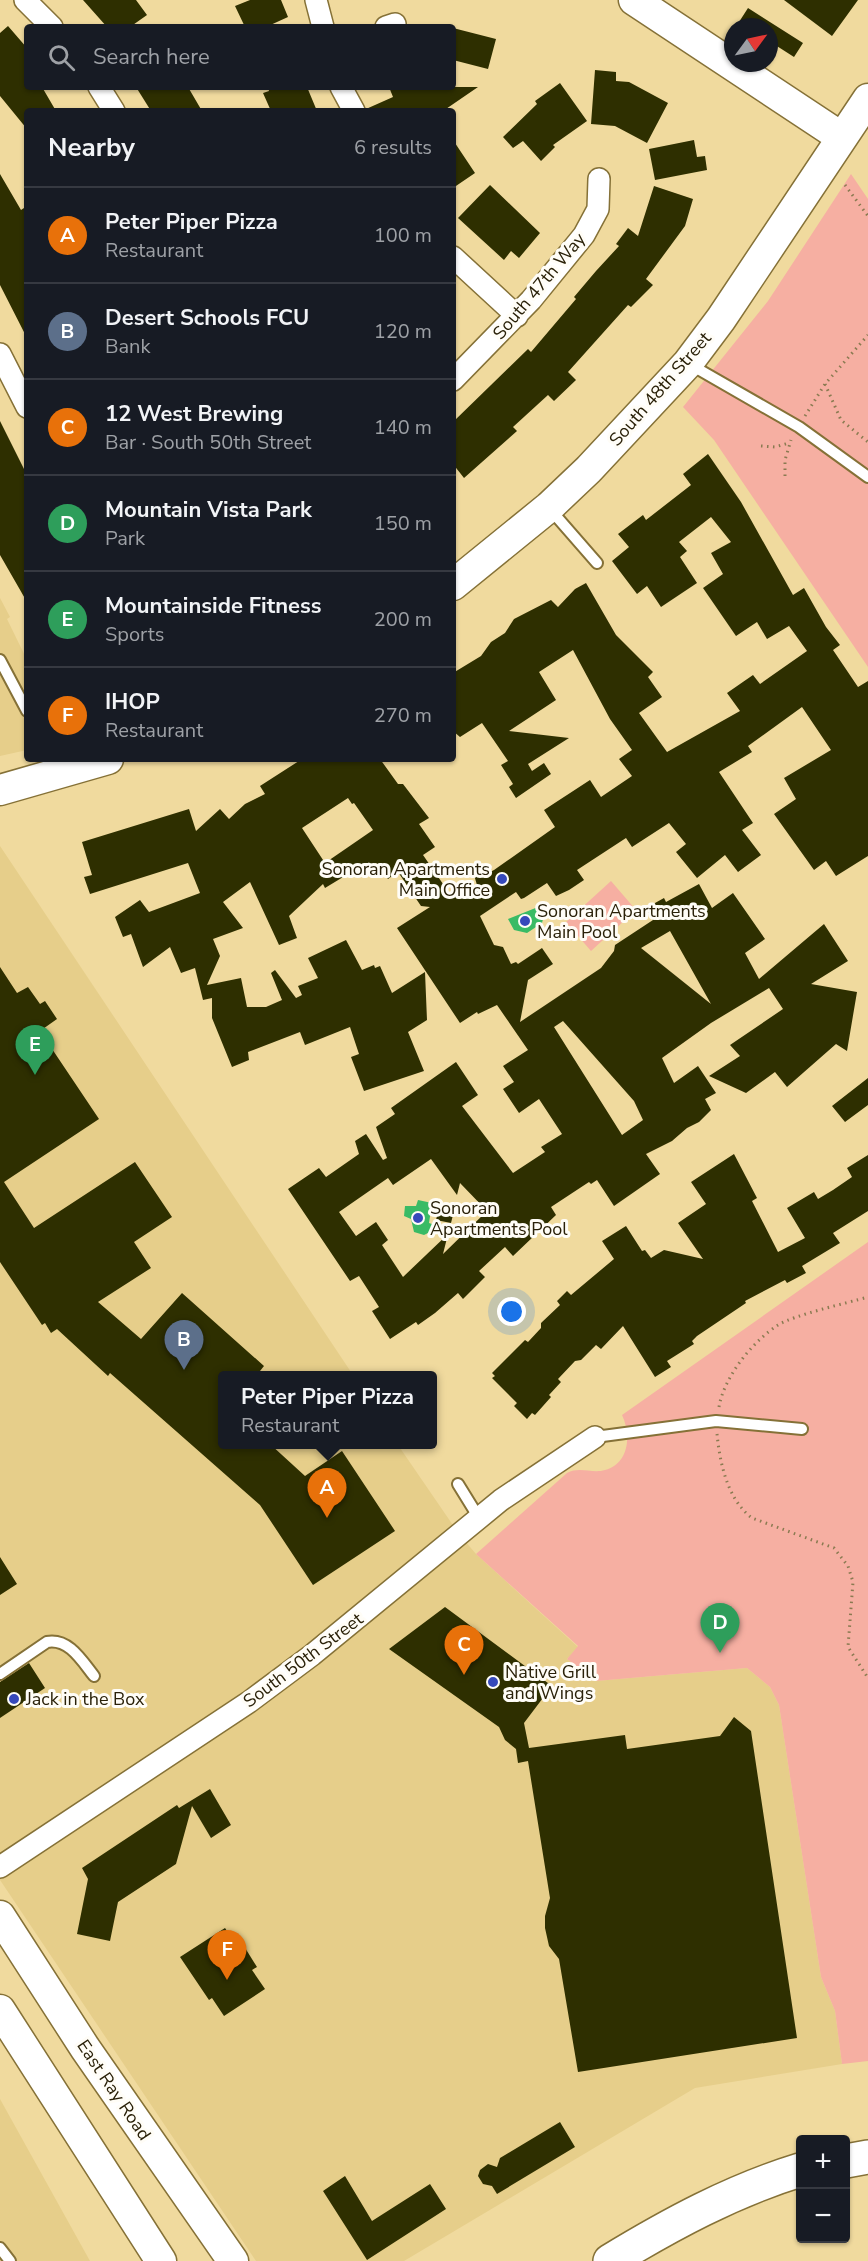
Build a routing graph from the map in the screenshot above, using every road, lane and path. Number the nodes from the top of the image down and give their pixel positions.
1 (25, 0) edge
2 (316, 0) edge
3 (634, 0) edge
4 (49, 24) edge
5 (322, 24) edge
6 (101, 90) edge
7 (343, 90) edge
8 (868, 99) edge
9 (112, 108) edge
10 (352, 108) edge
11 (841, 137) junction
12 (599, 179) dead end
13 (845, 185) dead end
14 (868, 216) edge
15 (456, 260) edge
16 (517, 316) junction
17 (868, 336) edge
18 (0, 354) edge
19 (688, 363) junction
20 (456, 377) edge
21 (825, 384) junction
22 (24, 401) edge
23 (808, 411) dead end
24 (868, 442) edge
25 (761, 446) dead end
26 (785, 476) dead end
27 (868, 477) edge
28 (549, 507) junction
29 (597, 563) dead end
30 (456, 583) edge
31 (0, 660) edge
32 (24, 705) edge
33 (94, 762) edge
34 (0, 790) edge
35 (868, 1297) edge
36 (716, 1421) junction
37 (802, 1429) dead end
38 (595, 1437) joint
39 (458, 1484) dead end
40 (479, 1518) junction
41 (0, 1674) edge
42 (94, 1676) dead end
43 (868, 1678) edge
44 (0, 1867) edge
45 (0, 1916) edge
46 (0, 2010) edge
47 (868, 2157) edge
48 (850, 2160) edge
49 (796, 2172) edge
50 (0, 2248) edge
51 (10, 2261) edge
52 (161, 2261) edge
53 (233, 2261) edge
54 (610, 2261) edge

1 - 4 street
2 - 5 street
3 - 11 main road
6 - 9 street
7 - 10 street
8 - 11 main road, South 48th Street
11 - 19 main road, South 48th Street
12 - 16 street, South 47th Way
13 - 14 path
15 - 16 street
16 - 20 street, South 47th Way
17 - 21 path
18 - 22 street
19 - 27 lane
19 - 28 main road, South 48th Street
21 - 23 path
21 - 24 path
25 - 26 path
28 - 29 lane
28 - 30 main road, South 48th Street
31 - 32 lane
33 - 34 main road
35 - 36 path
36 - 37 lane
36 - 38 lane
36 - 43 path
38 - 40 street, South 50th Street
39 - 40 lane
40 - 44 street, South 50th Street
41 - 42 lane
45 - 53 main road, East Ray Road
46 - 52 main road
47 - 48 highway
49 - 54 highway
50 - 51 lane

